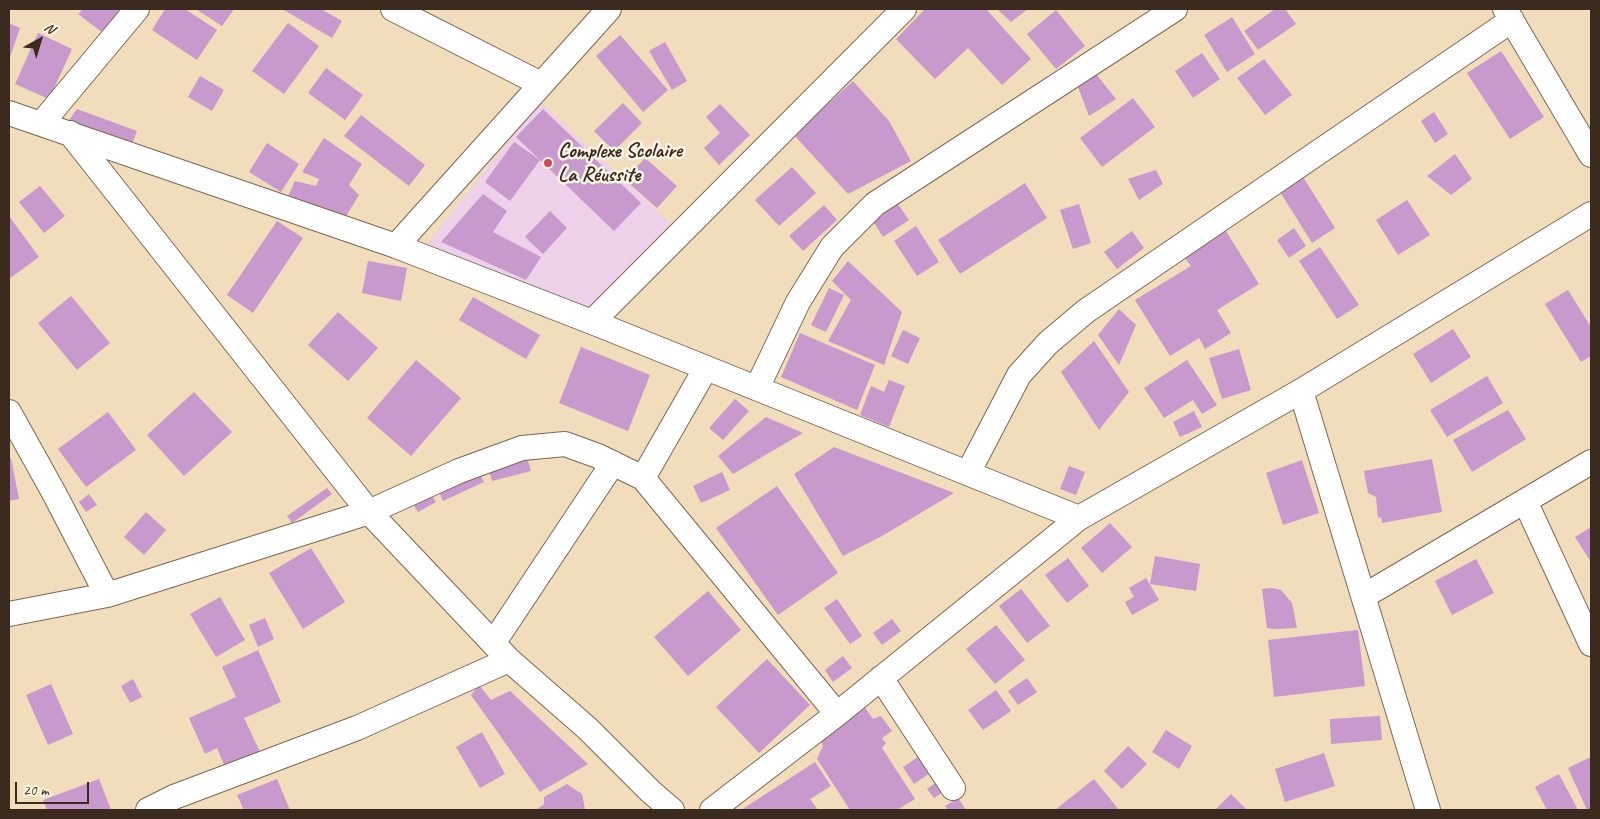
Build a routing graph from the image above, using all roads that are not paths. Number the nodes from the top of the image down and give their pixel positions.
1 (137, 9) edge
2 (393, 9) edge
3 (609, 9) edge
4 (904, 9) edge
5 (1175, 9) edge
6 (1508, 14) edge
7 (541, 84) junction
8 (9, 113) edge
9 (41, 124) junction
10 (70, 133) junction
11 (1591, 155) edge
12 (1591, 214) edge
13 (396, 246) junction
14 (592, 322) junction
15 (706, 368) junction
16 (757, 388) junction
17 (1301, 391) junction
18 (9, 412) edge
19 (1591, 462) edge
20 (613, 464) junction
21 (968, 473) junction
22 (643, 478) junction
23 (1525, 501) junction
24 (370, 512) junction
25 (1079, 518) junction
26 (107, 594) junction
27 (1364, 596) junction
28 (9, 614) edge
29 (1591, 644) edge
30 (502, 651) junction
31 (881, 678) junction
32 (837, 714) junction
33 (953, 788) dead end
34 (148, 810) edge
35 (672, 810) edge
36 (712, 810) edge
37 (1428, 810) edge

1 - 9 street
2 - 7 street
3 - 7 street
4 - 14 street
5 - 16 street
6 - 11 street
6 - 21 street
7 - 13 street
8 - 9 street
9 - 10 street
10 - 13 street
10 - 24 street
12 - 17 street
13 - 14 street
14 - 15 street
15 - 16 street
15 - 22 street
16 - 21 street
17 - 25 street
17 - 27 street
18 - 26 street
19 - 23 street
20 - 22 street
20 - 24 street
20 - 30 street
21 - 25 street
22 - 32 street
23 - 27 street
23 - 29 street
24 - 26 street
24 - 30 street
25 - 31 street
26 - 28 street
27 - 37 street
30 - 34 street
30 - 35 street
31 - 32 street
31 - 33 street
32 - 36 street

